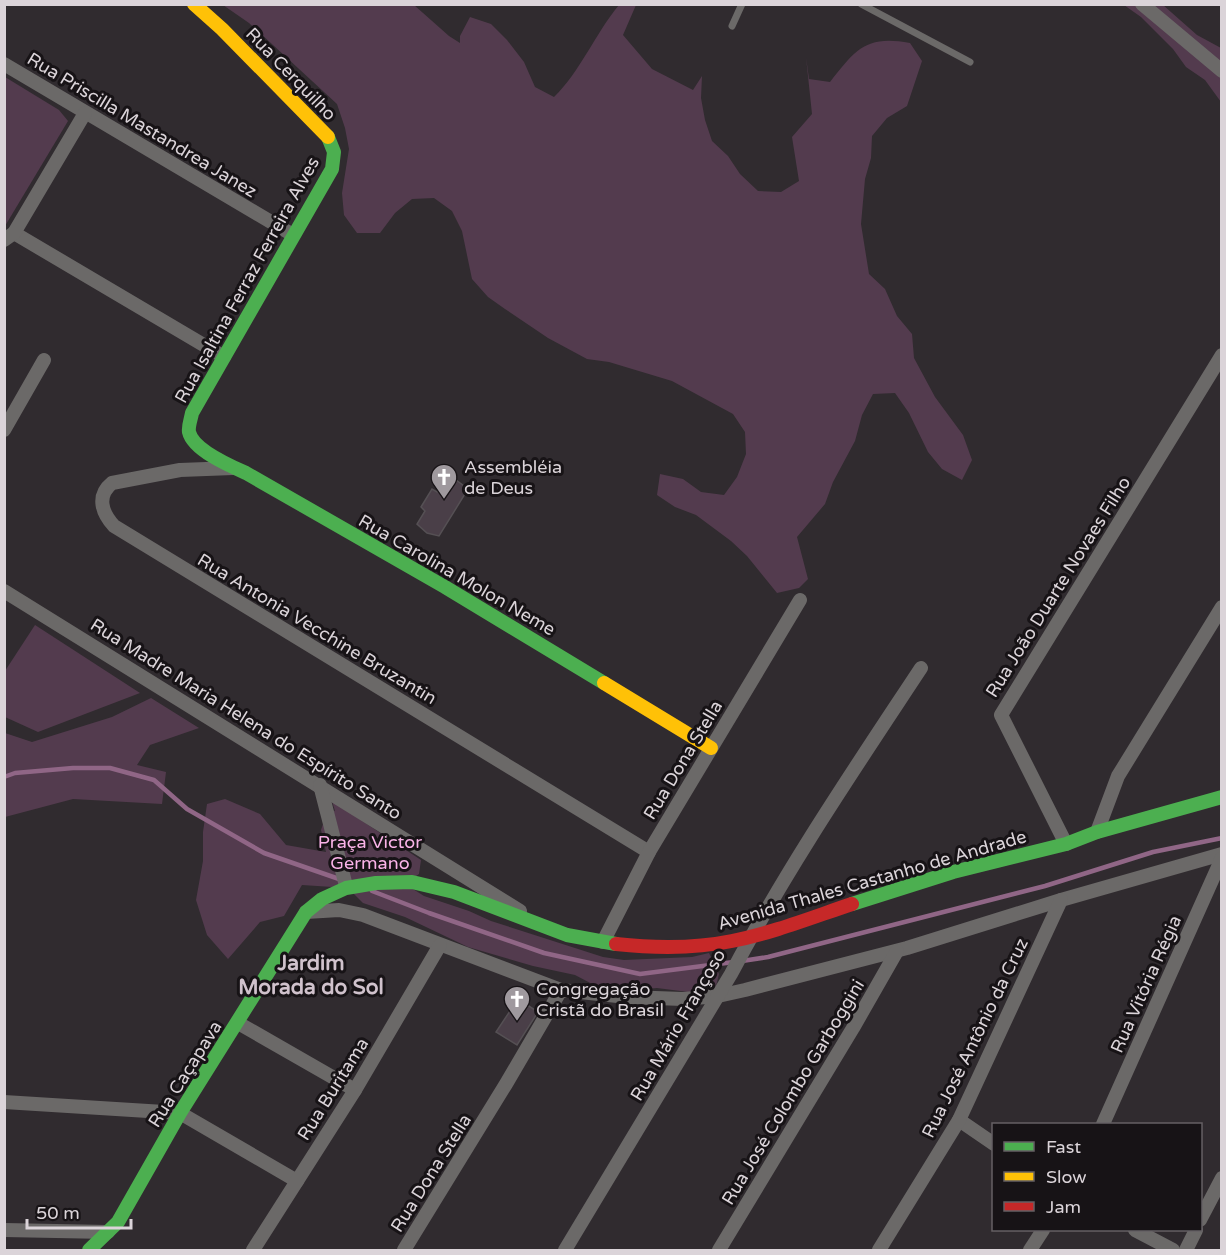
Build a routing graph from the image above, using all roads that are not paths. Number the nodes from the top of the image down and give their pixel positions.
1 (194, 4) edge
2 (742, 4) edge
3 (861, 4) edge
4 (1142, 4) edge
5 (732, 26) dead end
6 (969, 62) dead end
7 (4, 64) edge
8 (1221, 71) edge
9 (85, 113) junction
10 (334, 146) joint
11 (12, 233) edge
12 (293, 235) junction
13 (1221, 355) edge
14 (224, 357) junction
15 (44, 360) dead end
16 (4, 430) edge
17 (189, 431) joint
18 (233, 468) junction
19 (4, 591) edge
20 (800, 600) dead end
21 (1221, 607) edge
22 (921, 668) dead end
23 (711, 747) junction
24 (320, 785) junction
25 (1221, 797) edge
26 (1097, 832) junction
27 (1066, 844) junction
28 (649, 852) junction
29 (1221, 856) edge
30 (346, 886) junction
31 (1061, 900) junction
32 (306, 912) junction
33 (560, 933) junction
34 (750, 937) junction
35 (603, 942) junction
36 (440, 945) junction
37 (897, 951) junction
38 (561, 990) junction
39 (718, 996) junction
40 (238, 1023) junction
41 (355, 1090) junction
42 (4, 1102) edge
43 (180, 1113) junction
44 (958, 1120) junction
45 (1104, 1123) edge
46 (992, 1143) edge
47 (1221, 1178) edge
48 (297, 1181) junction
49 (1202, 1216) edge
50 (4, 1230) edge
51 (1042, 1231) edge
52 (1137, 1231) edge
53 (1196, 1231) edge
54 (108, 1232) junction
55 (89, 1251) edge
56 (253, 1251) edge
57 (404, 1251) edge
58 (565, 1251) edge
59 (719, 1251) edge
60 (879, 1251) edge
61 (1030, 1251) edge
62 (1173, 1251) edge
63 (1186, 1251) edge

1 - 10 street, Rua Cerquilho
2 - 5 lane
3 - 6 lane
4 - 8 street
7 - 9 street, Rua Priscilla Mastandrea Janez
9 - 11 street
9 - 12 street, Rua Priscilla Mastandrea Janez
10 - 12 street, Rua Isaltina Ferraz Ferreira Alves
11 - 14 street
12 - 14 street, Rua Isaltina Ferraz Ferreira Alves
13 - 27 street, Rua João Duarte Novaes Filho
14 - 17 street, Rua Isaltina Ferraz Ferreira Alves
15 - 16 street
17 - 18 street, Rua Carolina Molon Neme
18 - 23 street, Rua Carolina Molon Neme
18 - 28 street, Rua Antonia Vecchine Bruzantin
19 - 24 street, Rua Madre Maria Helena do Espírito Santo
20 - 23 street, Rua Dona Stella
21 - 26 street
22 - 34 street, Rua Mário Françoso
23 - 28 street, Rua Dona Stella
24 - 30 street
24 - 33 street, Rua Madre Maria Helena do Espírito Santo
25 - 26 street, Avenida Thales Castanho de Andrade
26 - 27 street, Avenida Thales Castanho de Andrade
27 - 34 street, Avenida Thales Castanho de Andrade
28 - 35 street, Rua Dona Stella
29 - 31 street
29 - 45 street, Rua Vitória Régia
30 - 32 street, Avenida Thales Castanho de Andrade
30 - 33 street, Avenida Thales Castanho de Andrade
31 - 37 street
31 - 44 street, Rua José Antônio da Cruz
32 - 36 street
32 - 40 street, Rua Caçapava
33 - 35 street, Avenida Thales Castanho de Andrade
34 - 35 street, Avenida Thales Castanho de Andrade
34 - 39 street, Rua Mário Françoso
36 - 38 street
36 - 41 street, Rua Buritama
37 - 39 street
37 - 59 street, Rua José Colombo Garboggini
38 - 39 street
38 - 57 street, Rua Dona Stella
39 - 58 street, Rua Mário Françoso
40 - 41 street
40 - 43 street, Rua Caçapava
41 - 48 street, Rua Buritama
42 - 43 street
43 - 48 street
43 - 54 street, Rua Caçapava
44 - 46 street
44 - 60 street, Rua José Antônio da Cruz
47 - 49 street
48 - 56 street, Rua Buritama
50 - 54 street
51 - 61 street
52 - 62 street
53 - 63 street
54 - 55 street, Rua Caçapava

